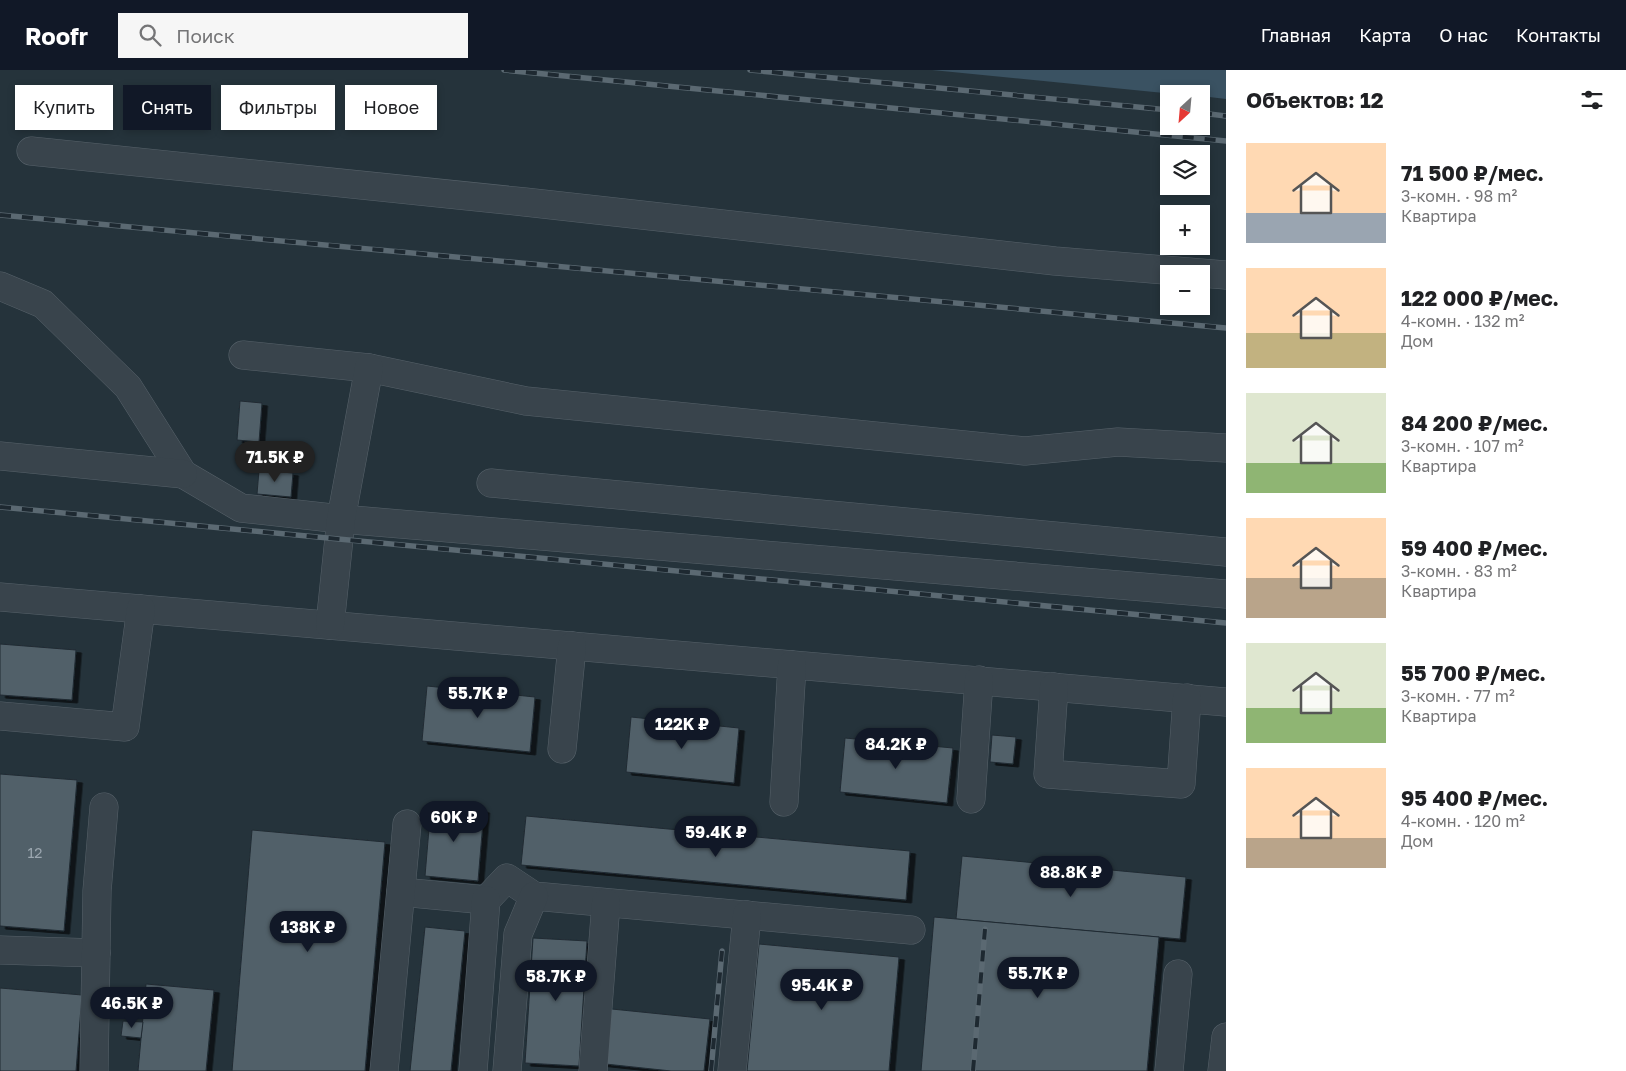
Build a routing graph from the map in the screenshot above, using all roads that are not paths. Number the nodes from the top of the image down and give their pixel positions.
1 (31, 150) dead end
2 (1226, 274) edge
3 (0, 286) edge
4 (243, 355) dead end
5 (369, 368) junction
6 (1226, 448) edge
7 (0, 456) edge
8 (183, 474) junction
9 (491, 483) dead end
10 (341, 519) junction
11 (1226, 552) edge
12 (1226, 594) edge
13 (0, 597) edge
14 (141, 609) junction
15 (330, 625) junction
16 (572, 646) junction
17 (792, 665) junction
18 (979, 680) junction
19 (1054, 687) junction
20 (1187, 698) junction
21 (1226, 702) edge
22 (0, 716) edge
23 (562, 749) dead end
24 (971, 799) dead end
25 (784, 802) dead end
26 (104, 808) dead end
27 (407, 824) dead end
28 (401, 892) junction
29 (534, 896) junction
30 (486, 900) junction
31 (606, 903) junction
32 (747, 915) junction
33 (912, 930) dead end
34 (0, 950) edge
35 (96, 953) junction
36 (1178, 974) dead end
37 (1226, 1037) edge
38 (94, 1071) edge
39 (384, 1071) edge
40 (472, 1071) edge
41 (507, 1071) edge
42 (593, 1071) edge
43 (732, 1071) edge
44 (1169, 1071) edge
45 (1222, 1071) edge

1 - 2 lane
3 - 8 lane
4 - 5 lane
5 - 6 lane
5 - 10 lane
7 - 8 lane
8 - 10 lane
9 - 11 lane
10 - 12 lane
10 - 15 lane
13 - 14 lane
14 - 15 lane
14 - 22 lane
15 - 16 lane
16 - 17 lane
16 - 23 lane
17 - 18 lane
17 - 25 lane
18 - 19 lane
18 - 24 lane
19 - 20 lane
19 - 20 lane
20 - 21 lane
26 - 35 lane
27 - 28 lane
28 - 30 lane
28 - 39 lane
29 - 30 lane
29 - 31 lane
29 - 41 lane
30 - 40 lane
31 - 32 lane
31 - 42 lane
32 - 33 lane
32 - 43 lane
34 - 35 lane
35 - 38 lane
36 - 44 lane
37 - 45 lane

